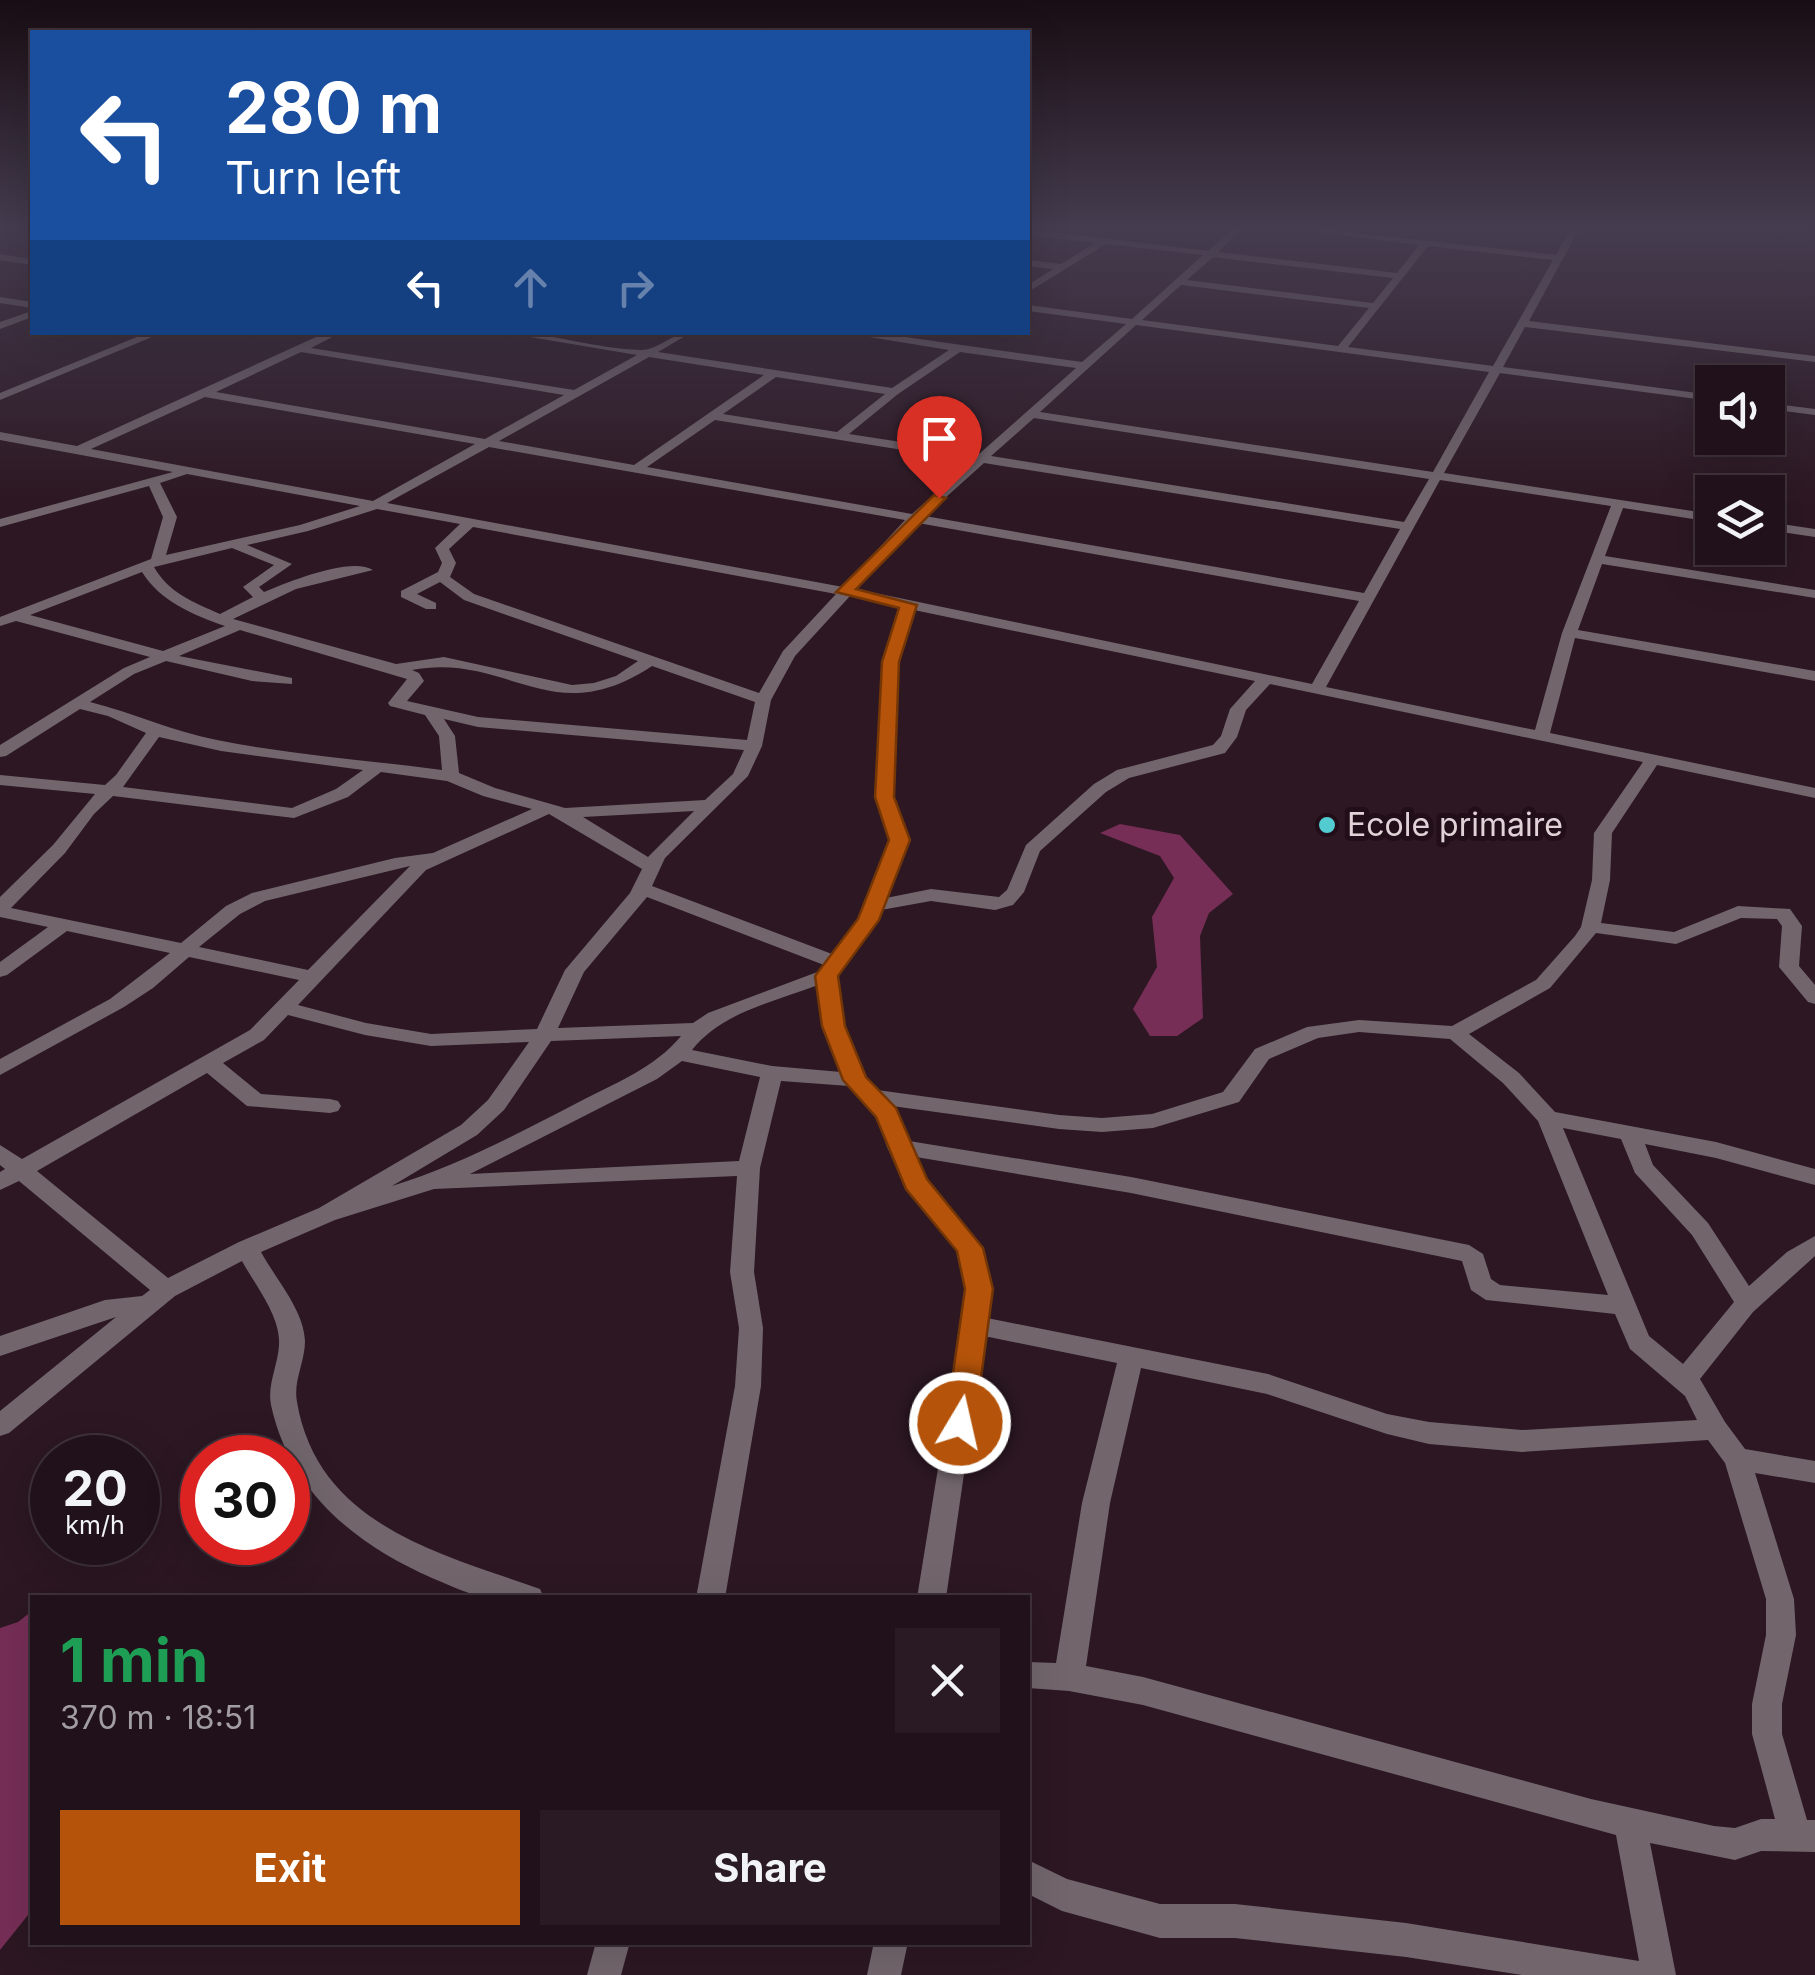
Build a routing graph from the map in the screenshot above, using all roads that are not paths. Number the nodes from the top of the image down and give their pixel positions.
1 (1128, 321) edge
2 (1364, 321) edge
3 (1134, 322) junction
4 (1522, 322) joint
5 (152, 335) edge
6 (331, 335) edge
7 (526, 335) edge
8 (682, 335) edge
9 (864, 335) edge
10 (956, 349) junction
11 (300, 350) junction
12 (1341, 350) junction
13 (651, 354) junction
14 (1815, 359) edge
15 (1085, 366) junction
16 (1496, 370) junction
17 (775, 373) junction
18 (894, 392) junction
19 (204, 394) junction
20 (577, 394) junction
21 (1695, 396) edge
22 (0, 397) edge
23 (1785, 408) edge
24 (1815, 412) edge
25 (1031, 414) junction
26 (714, 416) junction
27 (841, 435) junction
28 (0, 436) edge
29 (490, 444) junction
30 (78, 450) junction
31 (986, 457) junction
32 (636, 470) junction
33 (189, 471) junction
34 (1437, 476) junction
35 (153, 481) junction
36 (1619, 503) junction
37 (371, 506) junction
38 (1695, 515) edge
39 (915, 518) junction
40 (0, 523) edge
41 (468, 524) junction
42 (1407, 526) junction
43 (1785, 529) edge
44 (1815, 533) edge
45 (233, 544) junction
46 (1597, 559) junction
47 (151, 564) junction
48 (366, 570) dead end
49 (442, 576) junction
50 (844, 592) junction
51 (1815, 594) edge
52 (262, 597) junction
53 (1368, 598) junction
54 (908, 605) junction
55 (431, 606) dead end
56 (8, 619) edge
57 (221, 619) junction
58 (240, 625) junction
59 (1569, 633) junction
60 (161, 656) junction
61 (649, 660) junction
62 (396, 668) junction
63 (1815, 676) edge
64 (1266, 679) junction
65 (287, 681) dead end
66 (1317, 689) junction
67 (763, 700) junction
68 (75, 703) junction
69 (433, 714) junction
70 (155, 731) junction
71 (1541, 738) junction
72 (754, 746) junction
73 (0, 752) edge
74 (1650, 762) junction
75 (375, 769) junction
76 (451, 776) junction
77 (0, 780) edge
78 (108, 792) junction
79 (1815, 793) edge
80 (707, 806) junction
81 (555, 811) junction
82 (432, 857) junction
83 (650, 866) junction
84 (643, 889) junction
85 (874, 906) junction
86 (0, 909) edge
87 (64, 924) junction
88 (1591, 927) junction
89 (189, 948) junction
90 (832, 969) junction
91 (0, 970) edge
92 (312, 977) junction
93 (1815, 998) edge
94 (283, 1007) junction
95 (698, 1030) junction
96 (1454, 1033) junction
97 (543, 1038) junction
98 (678, 1054) junction
99 (209, 1064) junction
100 (0, 1068) edge
101 (772, 1074) junction
102 (855, 1080) junction
103 (875, 1097) junction
104 (330, 1106) dead end
105 (1548, 1118) junction
106 (1630, 1134) junction
107 (898, 1146) junction
108 (0, 1153) edge
109 (749, 1168) junction
110 (10, 1176) edge
111 (1815, 1178) edge
112 (424, 1184) junction
113 (327, 1214) junction
114 (1815, 1244) edge
115 (246, 1248) junction
116 (166, 1290) junction
117 (1747, 1304) junction
118 (145, 1306) junction
119 (1622, 1306) junction
120 (975, 1326) junction
121 (0, 1346) edge
122 (1131, 1356) junction
123 (1686, 1379) junction
124 (0, 1426) edge
125 (1715, 1429) junction
126 (1736, 1459) junction
127 (1815, 1472) edge
128 (520, 1595) edge
129 (711, 1595) edge
130 (931, 1595) edge
131 (1030, 1674) edge
132 (1069, 1677) junction
133 (1630, 1824) junction
134 (1806, 1835) edge
135 (1030, 1877) edge
136 (612, 1945) edge
137 (891, 1945) edge
138 (604, 1975) edge
139 (884, 1975) edge
140 (1632, 1975) edge
141 (1659, 1975) edge

1 - 3 street
2 - 12 street
3 - 12 street
3 - 15 street
4 - 14 street
4 - 16 street
5 - 22 street
6 - 11 street
7 - 13 street
8 - 13 street
9 - 10 street
10 - 15 street
10 - 18 street
11 - 19 street
11 - 20 street
12 - 16 street
13 - 17 street
13 - 20 street
15 - 25 street
16 - 21 street
16 - 34 street
17 - 18 street
17 - 26 street
18 - 27 street
19 - 29 street
19 - 30 street
20 - 29 street
23 - 24 street
25 - 31 street
25 - 34 street
26 - 27 street
26 - 32 street
27 - 31 street
28 - 30 street
29 - 32 street
29 - 37 street
30 - 33 street
31 - 39 street
31 - 42 street
32 - 39 street
33 - 35 street
33 - 37 street
34 - 36 street
34 - 42 street
35 - 40 street
35 - 47 street
36 - 38 street
36 - 46 street
37 - 41 street
37 - 45 street
39 - 50 street
39 - 53 street
41 - 49 street
41 - 50 street
42 - 53 street
43 - 44 street
45 - 47 street
45 - 52 street
46 - 51 street
46 - 59 street
47 - 56 street
47 - 57 street
48 - 52 street
49 - 55 street
49 - 61 street
50 - 54 street
50 - 67 street
52 - 57 street
53 - 66 street
54 - 64 street
54 - 85 street
56 - 60 street
57 - 58 street
58 - 60 street
58 - 62 street
59 - 63 street
59 - 71 street
60 - 65 street
60 - 68 street
61 - 62 street
61 - 67 street
62 - 69 street
64 - 66 street
64 - 85 street
66 - 71 street
67 - 72 street
68 - 70 street
68 - 73 street
69 - 72 street
69 - 76 street
70 - 75 street
70 - 78 street
71 - 74 street
72 - 80 street
74 - 79 street
74 - 88 street
75 - 76 street
75 - 78 street
76 - 81 street
77 - 78 street
78 - 86 street
80 - 81 street
80 - 83 street
81 - 82 street
81 - 83 street
82 - 89 street
82 - 92 street
83 - 84 street
84 - 90 street
84 - 97 street
85 - 90 street
86 - 87 street
87 - 89 street
87 - 91 street
88 - 93 street
88 - 96 street
89 - 92 street
89 - 100 street
90 - 95 street
90 - 102 street
92 - 94 street
94 - 97 street
94 - 99 street
95 - 97 street
95 - 98 street
96 - 103 street
96 - 105 street
97 - 113 street
98 - 101 street
98 - 112 street
99 - 104 street
99 - 110 street
101 - 102 street
101 - 109 street
102 - 103 street
103 - 107 street
105 - 106 street
105 - 119 street
106 - 111 street
106 - 117 street
107 - 119 street
107 - 120 street
108 - 110 street
109 - 112 street
109 - 129 street
110 - 116 street
112 - 113 street
113 - 115 street
114 - 117 street
115 - 116 street
115 - 128 street
116 - 118 street
117 - 123 street
118 - 121 street
118 - 124 street
119 - 123 street
120 - 122 street
120 - 130 street
122 - 125 street
122 - 132 street
123 - 125 street
125 - 126 street
126 - 127 street
126 - 134 street
131 - 132 street
132 - 133 street
133 - 134 street
133 - 141 street
135 - 140 street
136 - 138 street
137 - 139 street

